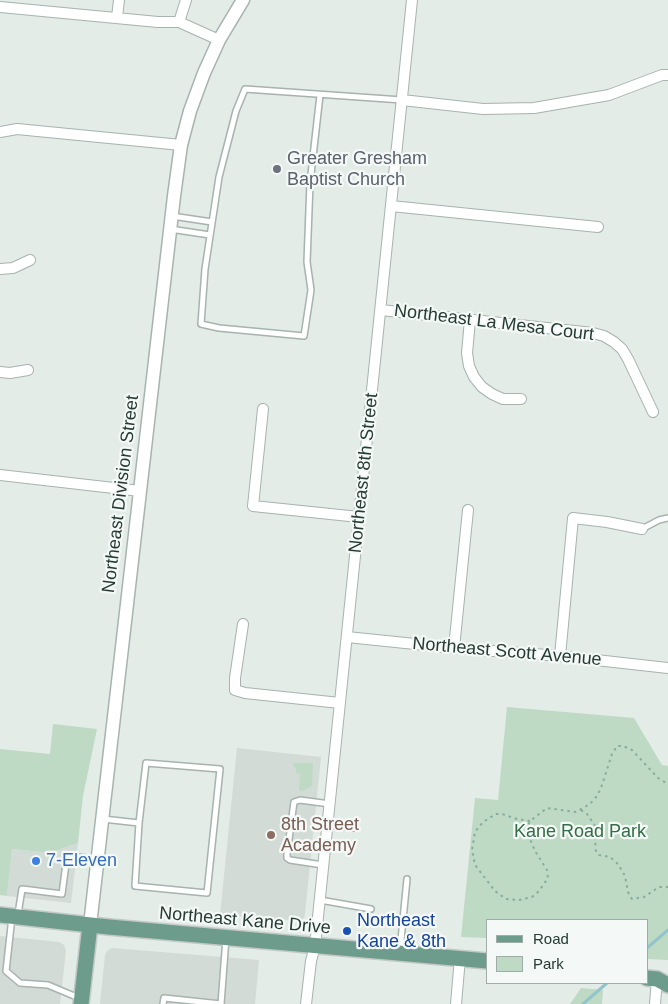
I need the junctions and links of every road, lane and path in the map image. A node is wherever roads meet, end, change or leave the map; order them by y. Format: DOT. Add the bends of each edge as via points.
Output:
graph roads {
  1 [pos="119,0"];
  2 [pos="186,0"];
  3 [pos="242,0"];
  4 [pos="412,0"];
  5 [pos="0,7"];
  6 [pos="117,17"];
  7 [pos="179,22"];
  8 [pos="219,40"];
  9 [pos="668,75"];
  10 [pos="320,95"];
  11 [pos="402,100"];
  12 [pos="0,132"];
  13 [pos="181,145"];
  14 [pos="391,206"];
  15 [pos="171,216"];
  16 [pos="212,222"];
  17 [pos="598,227"];
  18 [pos="170,229"];
  19 [pos="210,235"];
  20 [pos="30,260"];
  21 [pos="0,269"];
  22 [pos="381,310"];
  23 [pos="470,320"];
  24 [pos="28,370"];
  25 [pos="0,372"];
  26 [pos="520,399"];
  27 [pos="263,409"];
  28 [pos="653,412"];
  29 [pos="0,475"];
  30 [pos="140,491"];
  31 [pos="468,510"];
  32 [pos="359,518"];
  33 [pos="668,518"];
  34 [pos="642,530"];
  35 [pos="242,624"];
  36 [pos="347,637"];
  37 [pos="454,648"];
  38 [pos="560,656"];
  39 [pos="668,668"];
  40 [pos="340,702"];
  41 [pos="668,784"];
  42 [pos="330,804"];
  43 [pos="581,810"];
  44 [pos="102,819"];
  45 [pos="530,821"];
  46 [pos="139,823"];
  47 [pos="328,825"];
  48 [pos="355,828"];
  49 [pos="97,859"];
  50 [pos="323,865"];
  51 [pos="407,879"];
  52 [pos="668,888"];
  53 [pos="320,900"];
  54 [pos="372,909"];
  55 [pos="10,916"];
  56 [pos="90,925"];
  57 [pos="226,938"];
  58 [pos="315,946"];
  59 [pos="399,953"];
  60 [pos="460,958"];
  61 [pos="486,961"];
  62 [pos="660,979"];
  63 [pos="81,1001"];
  64 [pos="163,1004"];
  65 [pos="306,1004"];
  66 [pos="456,1004"];
  67 [pos="655,1004"];
  1 -- 6 [label="street"];
  2 -- 7 [label="street"];
  3 -- 8 [label="street, Northeast Division Street"];
  4 -- 11 [label="street, Northeast 8th Street"];
  5 -- 6 [label="street"];
  6 -- 7 [label="street"];
  7 -- 8 [label="street"];
  8 -- 13 [label="street, Northeast Division Street" via="195,95"];
  9 -- 11 [label="street" via="609,95 534,108 483,108"];
  10 -- 11 [label="lane"];
  10 -- 16 [label="lane" via="245,89 224,158"];
  10 -- 19 [label="lane" via="310,183 307,262 311,290 304,336 201,324 204,269"];
  11 -- 14 [label="street, Northeast 8th Street"];
  12 -- 13 [label="street" via="17,129"];
  13 -- 15 [label="street, Northeast Division Street"];
  14 -- 17 [label="street"];
  14 -- 22 [label="street, Northeast 8th Street"];
  15 -- 16 [label="lane"];
  15 -- 18 [label="street, Northeast Division Street"];
  16 -- 19 [label="lane"];
  18 -- 19 [label="lane"];
  18 -- 30 [label="street, Northeast Division Street"];
  20 -- 21 [label="street" via="13,268"];
  22 -- 23 [label="street, Northeast La Mesa Court"];
  22 -- 32 [label="street, Northeast 8th Street"];
  23 -- 26 [label="street" via="467,353 474,377 492,394 503,399"];
  23 -- 28 [label="street, Northeast La Mesa Court" via="604,336 625,354"];
  24 -- 25 [label="street"];
  27 -- 32 [label="street" via="253,506"];
  29 -- 30 [label="street"];
  30 -- 44 [label="street, Northeast Division Street"];
  31 -- 37 [label="street"];
  32 -- 36 [label="street, Northeast 8th Street"];
  33 -- 34 [label="lane"];
  34 -- 38 [label="street" via="573,518"];
  35 -- 40 [label="street" via="236,690"];
  36 -- 37 [label="street, Northeast Scott Avenue"];
  36 -- 40 [label="street, Northeast 8th Street"];
  37 -- 38 [label="street, Northeast Scott Avenue"];
  38 -- 39 [label="street, Northeast Scott Avenue"];
  40 -- 42 [label="street, Northeast 8th Street"];
  41 -- 43 [label="path" via="658,778 632,750 619,745 612,754 597,796"];
  42 -- 47 [label="street, Northeast 8th Street"];
  42 -- 50 [label="lane" via="294,802 287,854 290,860"];
  43 -- 45 [label="path" via="570,812 549,807"];
  43 -- 52 [label="path" via="596,827 596,852 618,864 632,899 644,897 659,887"];
  44 -- 46 [label="lane"];
  44 -- 49 [label="street, Northeast Division Street"];
  45 -- 45 [label="path" via="496,814 475,832 472,850 475,866 495,891 506,899 532,897 548,878 527,831"];
  46 -- 46 [label="lane" via="146,763 220,768 206,893 135,886"];
  47 -- 48 [label="lane"];
  47 -- 50 [label="street, Northeast 8th Street"];
  49 -- 55 [label="lane" via="68,856 62,894 22,889"];
  49 -- 56 [label="street, Northeast Division Street"];
  50 -- 53 [label="street, Northeast 8th Street"];
  51 -- 59 [label="lane"];
  53 -- 54 [label="lane"];
  53 -- 58 [label="street, Northeast 8th Street"];
  55 -- 56 [label="main road, Northeast Kane Drive"];
  55 -- 63 [label="lane" via="6,970 20,983 48,985"];
  56 -- 57 [label="main road, Northeast Kane Drive"];
  56 -- 63 [label="main road, Northeast Division Street"];
  57 -- 58 [label="main road, Northeast Kane Drive"];
  57 -- 64 [label="lane" via="221,1004 164,998"];
  58 -- 59 [label="main road, Northeast Kane Drive"];
  58 -- 65 [label="street, Northeast 8th Street"];
  59 -- 60 [label="main road, Northeast Kane Drive"];
  60 -- 61 [label="main road, Northeast Kane Drive"];
  60 -- 66 [label="street"];
  62 -- 67 [label="street"];
}
